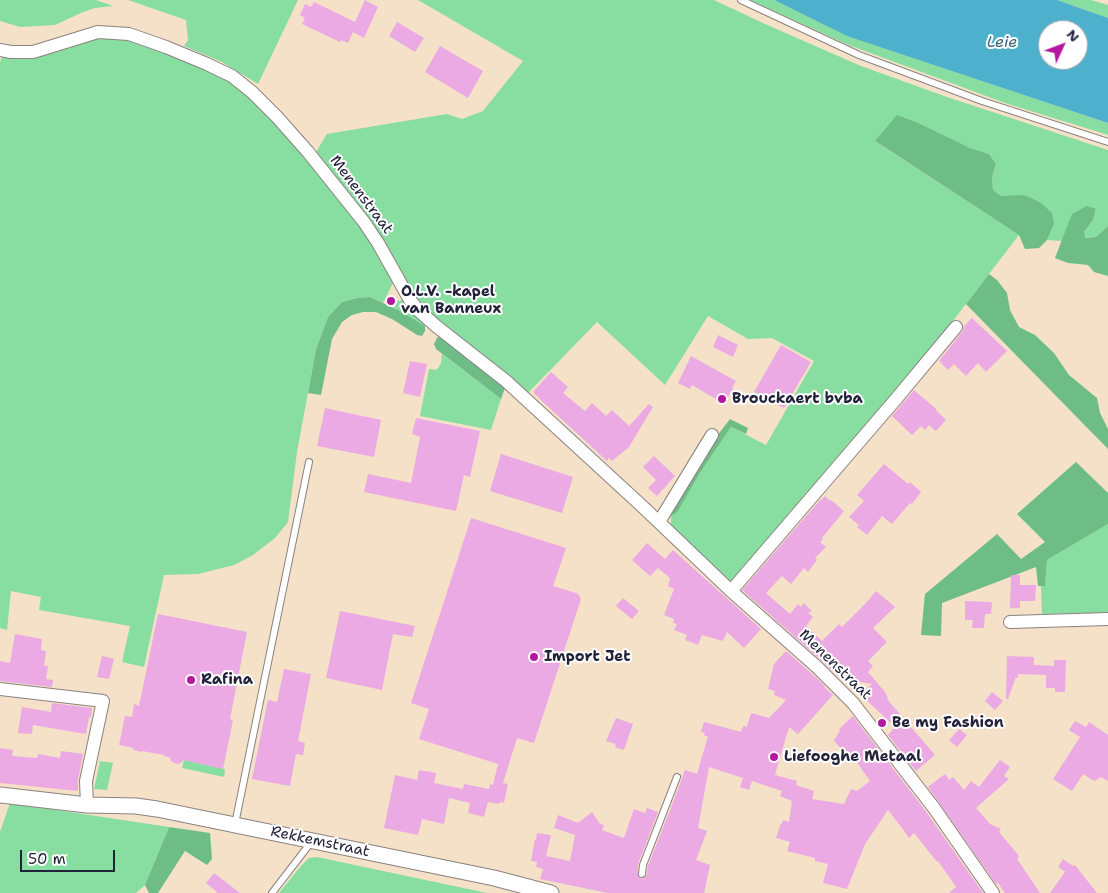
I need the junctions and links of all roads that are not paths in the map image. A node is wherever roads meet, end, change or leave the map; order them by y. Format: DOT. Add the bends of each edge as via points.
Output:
graph roads {
  1 [pos="741,0"];
  2 [pos="0,50"];
  3 [pos="1108,142"];
  4 [pos="956,327"];
  5 [pos="712,435"];
  6 [pos="309,462"];
  7 [pos="659,522"];
  8 [pos="731,591"];
  9 [pos="1108,619"];
  10 [pos="1010,622"];
  11 [pos="0,689"];
  12 [pos="677,777"];
  13 [pos="0,795"];
  14 [pos="87,805"];
  15 [pos="235,824"];
  16 [pos="313,840"];
  17 [pos="642,874"];
  18 [pos="272,893"];
  19 [pos="551,893"];
  20 [pos="993,893"];
  1 -- 3 [label="lane" via="859,55 982,101"];
  2 -- 7 [label="street, Menenstraat" via="33,52 98,32 129,34 232,76 277,117 343,195 378,243 418,310 506,380"];
  4 -- 8 [label="street"];
  5 -- 7 [label="street"];
  6 -- 15 [label="lane"];
  7 -- 8 [label="street, Menenstraat"];
  8 -- 20 [label="street, Menenstraat" via="853,703 934,808"];
  9 -- 10 [label="street"];
  11 -- 14 [label="street" via="103,701 86,781"];
  12 -- 17 [label="lane"];
  13 -- 14 [label="street, Rekkemstraat"];
  14 -- 15 [label="street, Rekkemstraat" via="143,807"];
  15 -- 16 [label="street, Rekkemstraat"];
  16 -- 18 [label="lane"];
  16 -- 19 [label="street, Rekkemstraat"];
}
